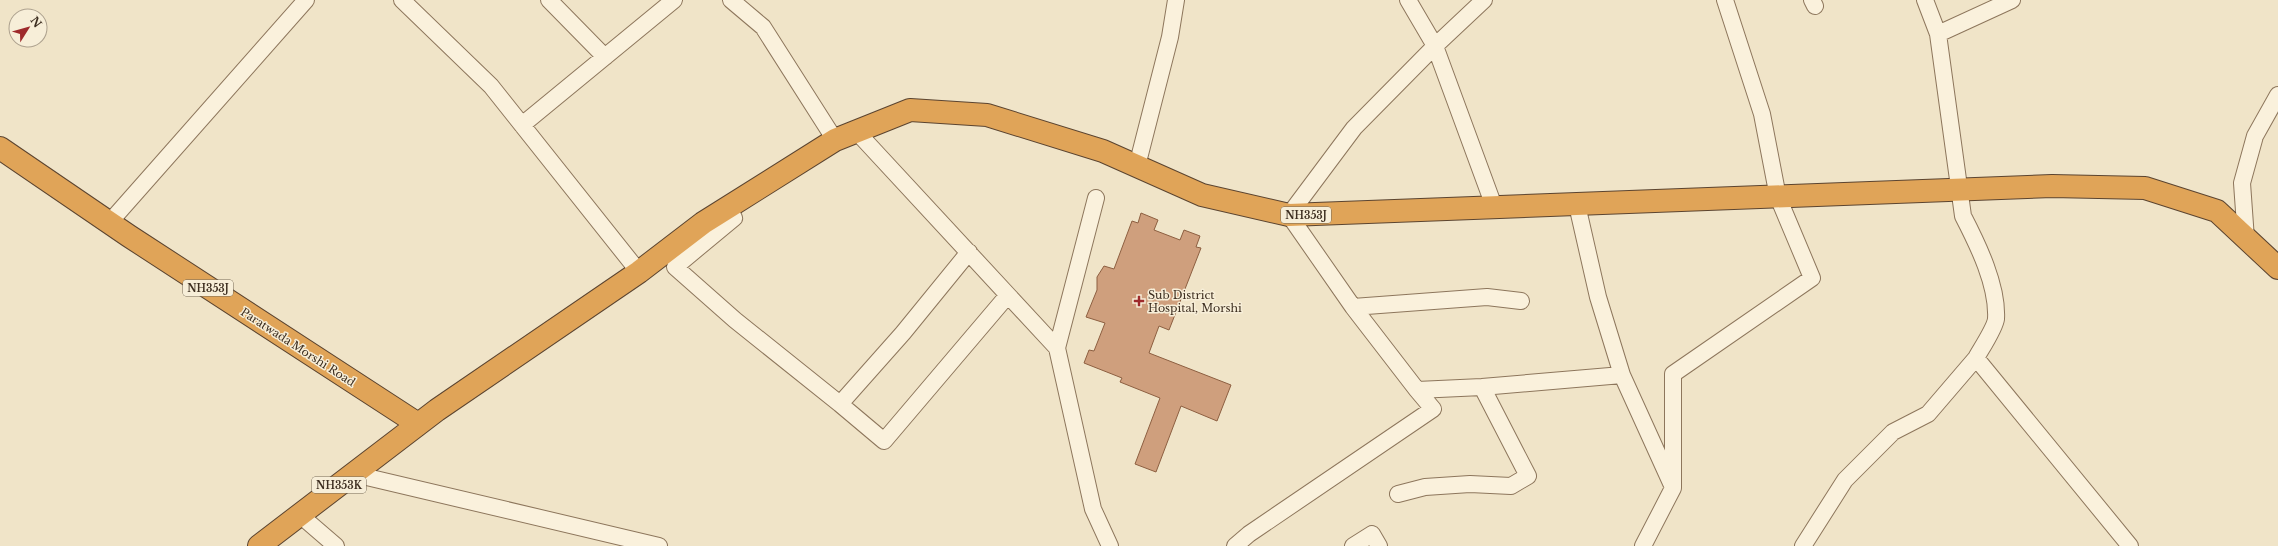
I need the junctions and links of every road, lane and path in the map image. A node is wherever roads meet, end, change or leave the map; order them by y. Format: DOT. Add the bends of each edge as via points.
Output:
graph roads {
  1 [pos="306,0"];
  2 [pos="402,0"];
  3 [pos="549,0"];
  4 [pos="674,0"];
  5 [pos="732,0"];
  6 [pos="1176,0"];
  7 [pos="1408,0"];
  8 [pos="1484,0"];
  9 [pos="1726,0"];
  10 [pos="1925,0"];
  11 [pos="2012,0"];
  12 [pos="1938,34"];
  13 [pos="1435,46"];
  14 [pos="605,57"];
  15 [pos="2278,95"];
  16 [pos="522,125"];
  17 [pos="857,132"];
  18 [pos="835,140"];
  19 [pos="0,148"];
  20 [pos="1137,166"];
  21 [pos="1960,190"];
  22 [pos="1778,197"];
  23 [pos="1096,198"];
  24 [pos="1577,205"];
  25 [pos="729,207"];
  26 [pos="1495,208"];
  27 [pos="1289,215"];
  28 [pos="109,222"];
  29 [pos="2246,238"];
  30 [pos="969,252"];
  31 [pos="2278,268"];
  32 [pos="639,272"];
  33 [pos="1008,294"];
  34 [pos="1521,301"];
  35 [pos="1353,307"];
  36 [pos="1057,348"];
  37 [pos="1976,358"];
  38 [pos="1622,374"];
  39 [pos="1482,387"];
  40 [pos="1417,390"];
  41 [pos="840,404"];
  42 [pos="418,424"];
  43 [pos="354,474"];
  44 [pos="1673,488"];
  45 [pos="1398,494"];
  46 [pos="300,515"];
  47 [pos="260,546"];
  48 [pos="336,546"];
  49 [pos="659,546"];
  50 [pos="1110,546"];
  51 [pos="1235,546"];
  52 [pos="1353,546"];
  53 [pos="1379,546"];
  54 [pos="1643,546"];
  55 [pos="1803,546"];
  56 [pos="2130,546"];
  1 -- 28 [label="street"];
  2 -- 16 [label="street" via="491,86"];
  3 -- 14 [label="street"];
  4 -- 14 [label="street"];
  5 -- 18 [label="street" via="763,27"];
  6 -- 20 [label="street" via="1170,37"];
  7 -- 13 [label="street"];
  8 -- 13 [label="street"];
  9 -- 22 [label="street" via="1762,114"];
  10 -- 12 [label="street"];
  11 -- 12 [label="street"];
  12 -- 21 [label="street"];
  13 -- 26 [label="street"];
  13 -- 27 [label="street" via="1354,128"];
  14 -- 16 [label="street"];
  15 -- 29 [label="street" via="2255,136 2242,183"];
  16 -- 32 [label="street"];
  17 -- 18 [label="highway, NH353J"];
  17 -- 20 [label="highway, NH353J" via="910,110 987,115 1103,151"];
  17 -- 30 [label="street"];
  18 -- 25 [label="highway, NH353J"];
  19 -- 28 [label="highway, Paratwada Morshi Road / NH353J"];
  20 -- 27 [label="highway, NH353J" via="1202,194"];
  21 -- 22 [label="highway, NH353J"];
  21 -- 29 [label="highway, NH353J" via="2052,186 2145,188 2217,211"];
  21 -- 37 [label="street" via="1963,216 1992,286 1996,320"];
  22 -- 24 [label="highway, NH353J"];
  22 -- 44 [label="street" via="1812,278 1673,374"];
  23 -- 36 [label="street"];
  24 -- 26 [label="highway, NH353J"];
  24 -- 38 [label="street" via="1598,297"];
  25 -- 32 [label="highway, NH353J" via="703,223"];
  25 -- 41 [label="street" via="734,218 675,268"];
  26 -- 27 [label="highway, NH353J"];
  27 -- 35 [label="street"];
  28 -- 42 [label="highway, Paratwada Morshi Road / NH353J"];
  29 -- 31 [label="highway, NH353J"];
  30 -- 33 [label="street"];
  30 -- 41 [label="street" via="903,333"];
  32 -- 42 [label="highway, NH353J"];
  33 -- 36 [label="street"];
  33 -- 41 [label="street" via="884,441"];
  34 -- 35 [label="street" via="1487,297"];
  35 -- 40 [label="street"];
  36 -- 50 [label="street" via="1093,509"];
  37 -- 55 [label="street" via="1928,414 1893,432 1846,480"];
  37 -- 56 [label="street"];
  38 -- 39 [label="street"];
  38 -- 44 [label="street"];
  39 -- 40 [label="street"];
  39 -- 45 [label="street" via="1528,476 1511,486 1470,484 1425,487"];
  40 -- 51 [label="street" via="1433,409"];
  42 -- 43 [label="highway, NH353K"];
  43 -- 46 [label="highway, NH353K"];
  43 -- 49 [label="street"];
  44 -- 54 [label="street"];
  46 -- 47 [label="highway, NH353K"];
  46 -- 48 [label="street"];
  52 -- 53 [label="street" via="1372,534"];
}
